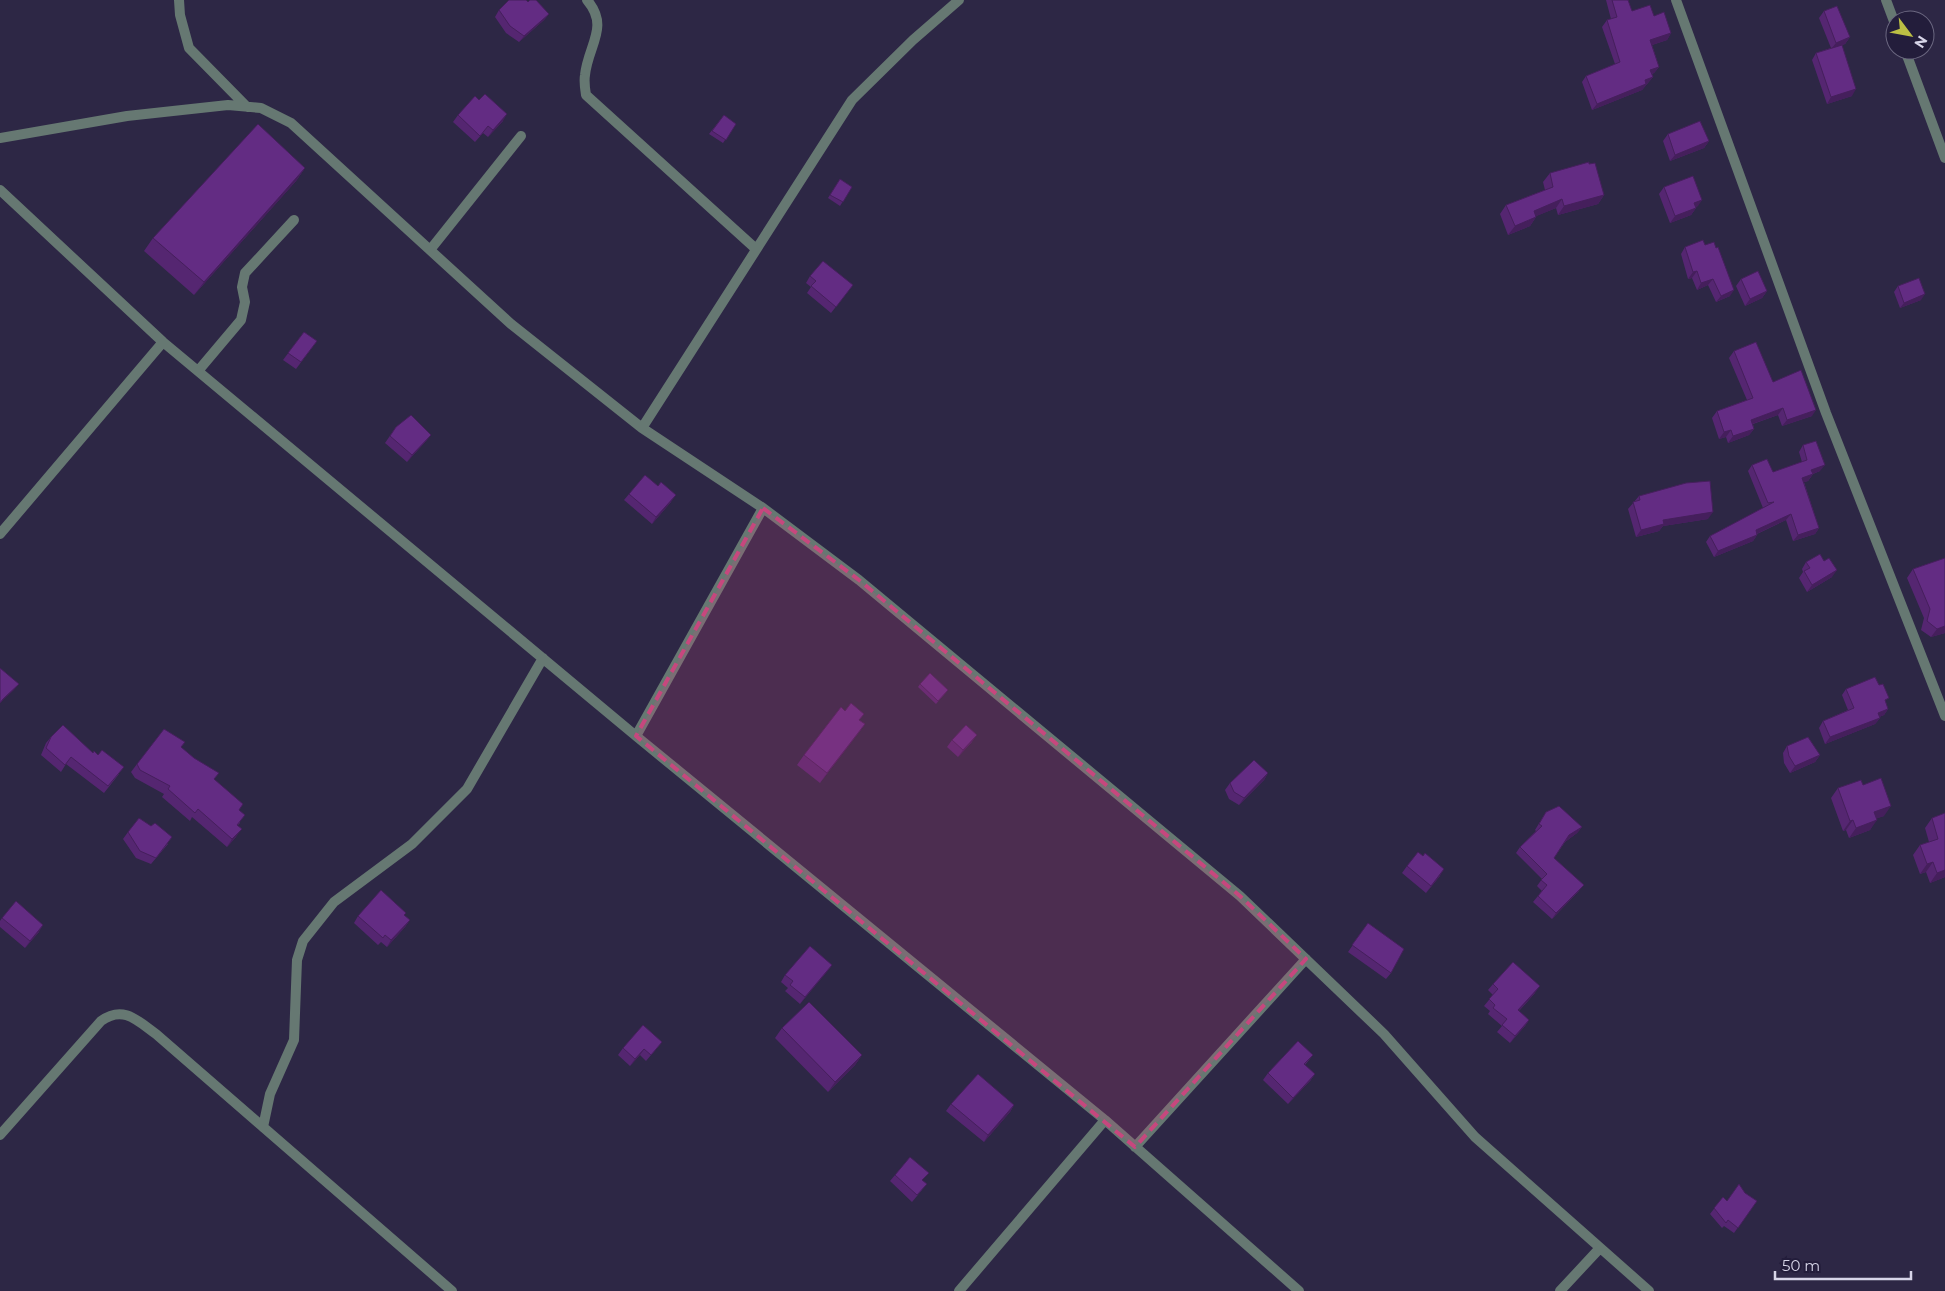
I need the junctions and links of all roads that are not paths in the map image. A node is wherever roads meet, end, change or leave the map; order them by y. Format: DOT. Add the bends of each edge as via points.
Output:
graph roads {
  1 [pos="179,0"];
  2 [pos="587,0"];
  3 [pos="959,0"];
  4 [pos="1676,0"];
  5 [pos="1909,60"];
  6 [pos="247,107"];
  7 [pos="520,136"];
  8 [pos="0,138"];
  9 [pos="1945,158"];
  10 [pos="0,190"];
  11 [pos="294,220"];
  12 [pos="756,249"];
  13 [pos="430,250"];
  14 [pos="163,342"];
  15 [pos="198,371"];
  16 [pos="642,428"];
  17 [pos="763,508"];
  18 [pos="0,534"];
  19 [pos="543,658"];
  20 [pos="1945,716"];
  21 [pos="636,736"];
  22 [pos="1306,959"];
  23 [pos="1105,1120"];
  24 [pos="264,1126"];
  25 [pos="0,1135"];
  26 [pos="1135,1147"];
  27 [pos="1600,1248"];
  28 [pos="452,1291"];
  29 [pos="959,1291"];
  30 [pos="1300,1291"];
  31 [pos="1560,1291"];
  32 [pos="1649,1291"];
  1 -- 6 [label="street" via="189,48"];
  2 -- 12 [label="street" via="596,10 599,24 585,75 586,95"];
  3 -- 12 [label="street" via="852,100"];
  4 -- 20 [label="street" via="1826,413"];
  5 -- 9 [label="street"];
  6 -- 8 [label="street" via="228,105 127,116"];
  6 -- 13 [label="street" via="261,108 291,123"];
  7 -- 13 [label="street"];
  10 -- 14 [label="street"];
  11 -- 15 [label="street" via="245,273 242,320"];
  12 -- 16 [label="street"];
  13 -- 16 [label="street" via="511,324"];
  14 -- 15 [label="street"];
  14 -- 18 [label="street"];
  15 -- 19 [label="street"];
  16 -- 17 [label="street"];
  17 -- 21 [label="street"];
  17 -- 22 [label="street" via="859,580 1232,890"];
  19 -- 21 [label="street"];
  19 -- 24 [label="street" via="467,789 412,844 334,902 303,941 297,960 297,1026 270,1094"];
  21 -- 23 [label="street"];
  22 -- 26 [label="street"];
  22 -- 27 [label="street" via="1384,1034 1475,1137"];
  23 -- 26 [label="street"];
  23 -- 29 [label="street"];
  24 -- 25 [label="street" via="156,1034 123,1013 110,1014 101,1021"];
  24 -- 28 [label="street"];
  26 -- 30 [label="street"];
  27 -- 31 [label="street"];
  27 -- 32 [label="street"];
}
